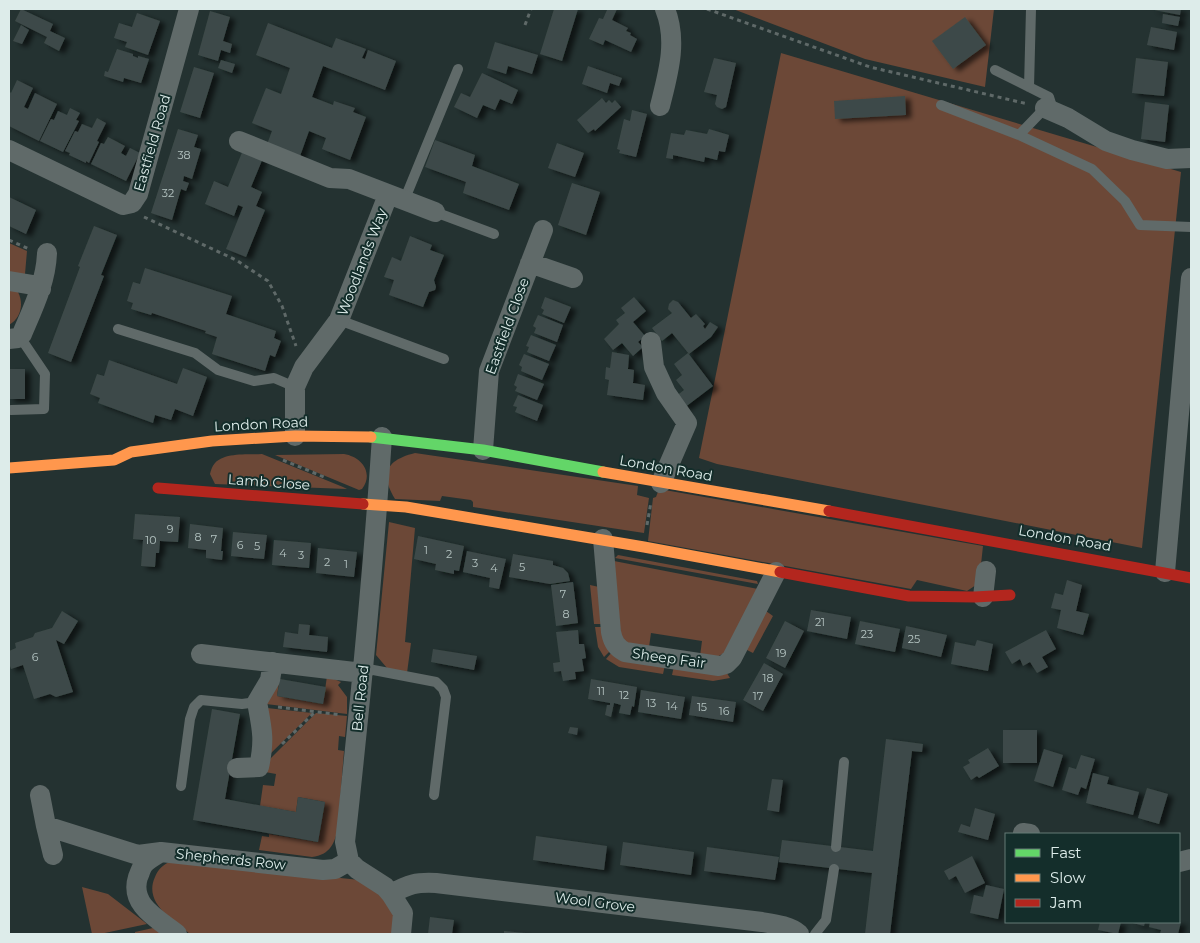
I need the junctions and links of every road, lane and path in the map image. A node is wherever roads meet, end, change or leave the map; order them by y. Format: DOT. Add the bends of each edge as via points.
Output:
graph roads {
  1 [pos="189,9"];
  2 [pos="531,9"];
  3 [pos="665,9"];
  4 [pos="707,9"];
  5 [pos="1031,9"];
  6 [pos="525,25"];
  7 [pos="458,69"];
  8 [pos="995,70"];
  9 [pos="1029,87"];
  10 [pos="941,105"];
  11 [pos="660,106"];
  12 [pos="1049,109"];
  13 [pos="1020,135"];
  14 [pos="239,141"];
  15 [pos="9,150"];
  16 [pos="1191,158"];
  17 [pos="396,198"];
  18 [pos="127,205"];
  19 [pos="435,212"];
  20 [pos="1191,227"];
  21 [pos="543,230"];
  22 [pos="494,234"];
  23 [pos="47,253"];
  24 [pos="530,263"];
  25 [pos="573,278"];
  26 [pos="9,281"];
  27 [pos="41,289"];
  28 [pos="1191,291"];
  29 [pos="339,320"];
  30 [pos="118,329"];
  31 [pos="14,338"];
  32 [pos="651,342"];
  33 [pos="444,359"];
  34 [pos="304,367"];
  35 [pos="295,387"];
  36 [pos="11,410"];
  37 [pos="294,436"];
  38 [pos="382,437"];
  39 [pos="114,448"];
  40 [pos="483,450"];
  41 [pos="131,452"];
  42 [pos="279,458"];
  43 [pos="9,468"];
  44 [pos="333,480"];
  45 [pos="658,482"];
  46 [pos="158,488"];
  47 [pos="378,506"];
  48 [pos="603,540"];
  49 [pos="644,547"];
  50 [pos="986,571"];
  51 [pos="776,572"];
  52 [pos="1165,572"];
  53 [pos="1191,578"];
  54 [pos="1010,595"];
  55 [pos="984,597"];
  56 [pos="201,654"];
  57 [pos="273,662"];
  58 [pos="363,670"];
  59 [pos="257,703"];
  60 [pos="315,711"];
  61 [pos="359,717"];
  62 [pos="280,746"];
  63 [pos="844,762"];
  64 [pos="237,768"];
  65 [pos="181,786"];
  66 [pos="40,795"];
  67 [pos="434,795"];
  68 [pos="46,826"];
  69 [pos="836,847"];
  70 [pos="161,852"];
  71 [pos="53,855"];
  72 [pos="349,861"];
  73 [pos="834,869"];
  74 [pos="392,894"];
  75 [pos="177,934"];
  76 [pos="401,934"];
  77 [pos="799,934"];
  78 [pos="815,934"];
  1 -- 18 [label="street, Eastfield Road" via="138,194"];
  2 -- 6 [label="path"];
  3 -- 11 [label="street" via="672,51"];
  4 -- 12 [label="path" via="870,67"];
  5 -- 9 [label="lane"];
  7 -- 17 [label="lane"];
  8 -- 9 [label="lane"];
  9 -- 12 [label="lane" via="1049,97"];
  10 -- 13 [label="lane"];
  12 -- 13 [label="lane"];
  12 -- 16 [label="street" via="1106,141 1132,150 1167,159"];
  13 -- 20 [label="lane" via="1092,169 1125,200 1140,225"];
  14 -- 17 [label="street" via="330,178 349,179"];
  15 -- 18 [label="street, Eastfield Road"];
  17 -- 19 [label="street"];
  17 -- 29 [label="street, Woodlands Way"];
  18 -- 34 [label="path" via="145,217 236,260 268,281 282,306"];
  19 -- 22 [label="lane"];
  21 -- 24 [label="street, Eastfield Close"];
  23 -- 27 [label="street"];
  24 -- 25 [label="street, Eastfield Close"];
  24 -- 40 [label="street, Eastfield Close" via="489,371"];
  26 -- 27 [label="street"];
  27 -- 31 [label="street" via="22,334"];
  28 -- 52 [label="street"];
  29 -- 33 [label="lane"];
  29 -- 34 [label="street, Woodlands Way"];
  30 -- 35 [label="lane" via="195,353 218,370 254,380 274,378"];
  31 -- 36 [label="lane" via="45,374 44,409"];
  32 -- 45 [label="street" via="654,367 666,393 688,423"];
  34 -- 35 [label="street, Woodlands Way"];
  35 -- 37 [label="street, Woodlands Way"];
  37 -- 38 [label="street, London Road"];
  37 -- 41 [label="street, London Road" via="212,441"];
  38 -- 40 [label="street, London Road"];
  38 -- 47 [label="street, Bell Road"];
  39 -- 41 [label="street, London Road"];
  40 -- 45 [label="street, London Road"];
  41 -- 43 [label="street, London Road" via="114,460"];
  42 -- 44 [label="path"];
  45 -- 49 [label="path"];
  45 -- 52 [label="street, London Road"];
  46 -- 47 [label="street, Lamb Close"];
  47 -- 48 [label="street" via="406,507"];
  47 -- 58 [label="street, Bell Road"];
  48 -- 49 [label="street"];
  48 -- 51 [label="street, Sheep Fair" via="610,632 617,647 625,652 719,666 726,664"];
  49 -- 51 [label="street"];
  50 -- 55 [label="street"];
  51 -- 55 [label="street" via="909,596"];
  52 -- 53 [label="street, London Road"];
  54 -- 55 [label="street"];
  56 -- 57 [label="street"];
  57 -- 58 [label="street"];
  57 -- 59 [label="street" via="270,680"];
  58 -- 61 [label="street, Bell Road"];
  58 -- 67 [label="lane" via="436,682 443,688 446,697"];
  59 -- 60 [label="path"];
  59 -- 64 [label="street" via="263,732 259,767"];
  59 -- 65 [label="lane" via="201,700 194,707"];
  60 -- 61 [label="path"];
  60 -- 62 [label="path"];
  61 -- 72 [label="street, Bell Road" via="345,842"];
  63 -- 69 [label="lane"];
  66 -- 68 [label="street"];
  68 -- 70 [label="street" via="138,855"];
  68 -- 71 [label="street"];
  70 -- 72 [label="street, Shepherds Row" via="323,870 335,869"];
  70 -- 75 [label="street, Shepherds Row" via="145,864 136,892 143,907"];
  72 -- 74 [label="street"];
  73 -- 78 [label="lane" via="826,920"];
  74 -- 76 [label="street" via="403,914"];
  74 -- 77 [label="street, Wool Grove" via="415,882 436,883 762,922"];
}
